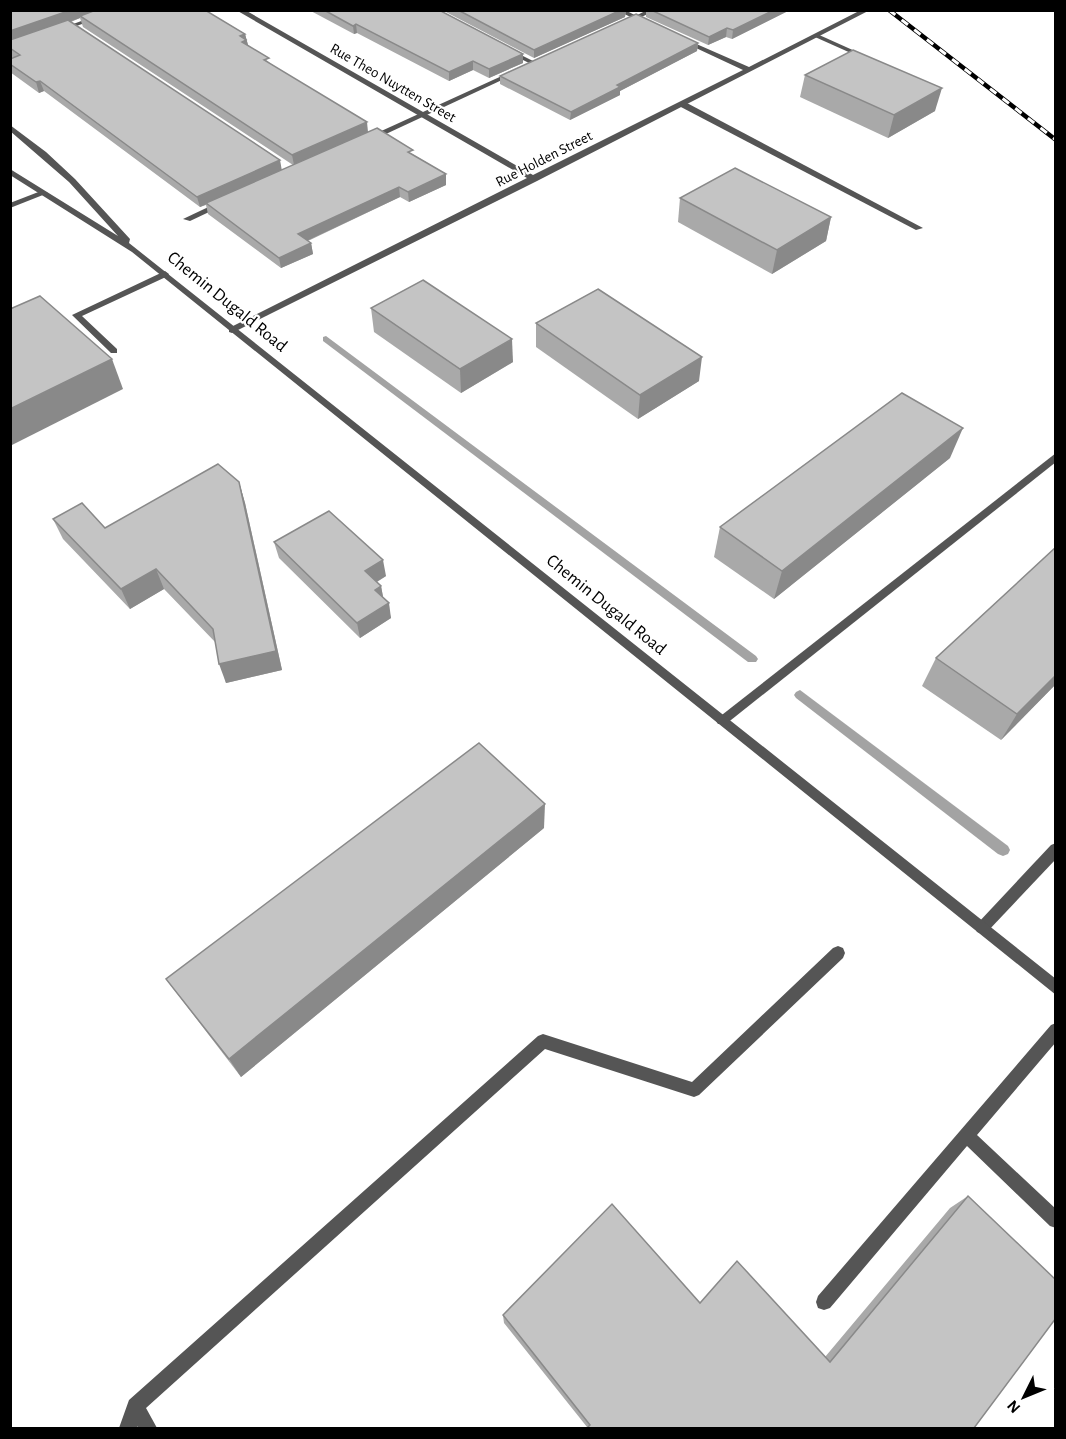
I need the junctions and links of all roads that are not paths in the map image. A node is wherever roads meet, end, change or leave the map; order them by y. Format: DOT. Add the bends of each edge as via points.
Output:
graph roads {
  1 [pos="119,10"];
  2 [pos="239,10"];
  3 [pos="619,10"];
  4 [pos="653,10"];
  5 [pos="867,10"];
  6 [pos="636,18"];
  7 [pos="73,26"];
  8 [pos="616,27"];
  9 [pos="657,28"];
  10 [pos="82,32"];
  11 [pos="52,33"];
  12 [pos="817,36"];
  13 [pos="678,37"];
  14 [pos="503,48"];
  15 [pos="864,57"];
  16 [pos="545,59"];
  17 [pos="535,64"];
  18 [pos="750,70"];
  19 [pos="682,104"];
  20 [pos="422,114"];
  21 [pos="10,127"];
  22 [pos="358,143"];
  23 [pos="10,171"];
  24 [pos="534,179"];
  25 [pos="44,193"];
  26 [pos="230,201"];
  27 [pos="10,206"];
  28 [pos="187,219"];
  29 [pos="919,228"];
  30 [pos="135,250"];
  31 [pos="165,274"];
  32 [pos="76,315"];
  33 [pos="66,316"];
  34 [pos="232,330"];
  35 [pos="114,351"];
  36 [pos="1056,456"];
  37 [pos="722,721"];
  38 [pos="1056,849"];
  39 [pos="982,928"];
  40 [pos="837,953"];
  41 [pos="1056,988"];
  42 [pos="1056,1030"];
  43 [pos="966,1135"];
  44 [pos="1056,1220"];
  45 [pos="824,1302"];
  46 [pos="135,1406"];
  47 [pos="128,1428"];
  48 [pos="148,1428"];
  1 -- 7 [label="street"];
  2 -- 20 [label="street, Rue Theo Nuytten Street"];
  3 -- 6 [label="street"];
  4 -- 6 [label="street"];
  5 -- 12 [label="street, Rue Holden Street"];
  6 -- 8 [label="street"];
  6 -- 9 [label="street"];
  7 -- 10 [label="street"];
  7 -- 11 [label="street"];
  12 -- 15 [label="street"];
  12 -- 18 [label="street, Rue Holden Street"];
  13 -- 18 [label="street"];
  14 -- 17 [label="street"];
  16 -- 17 [label="street"];
  17 -- 20 [label="street"];
  18 -- 19 [label="street, Rue Holden Street"];
  19 -- 24 [label="street, Rue Holden Street"];
  19 -- 29 [label="street"];
  20 -- 22 [label="street"];
  20 -- 24 [label="street, Rue Theo Nuytten Street"];
  21 -- 30 [label="street, Chemin Dugald Road" via="49,156"];
  23 -- 25 [label="street, Chemin Dugald Road"];
  24 -- 34 [label="street, Rue Holden Street"];
  25 -- 27 [label="street"];
  25 -- 30 [label="street, Chemin Dugald Road"];
  26 -- 28 [label="street"];
  30 -- 31 [label="street, Chemin Dugald Road"];
  31 -- 32 [label="street"];
  31 -- 34 [label="street, Chemin Dugald Road"];
  32 -- 33 [label="street"];
  32 -- 35 [label="street"];
  34 -- 37 [label="street, Chemin Dugald Road"];
  36 -- 37 [label="street"];
  37 -- 39 [label="street, Chemin Dugald Road"];
  38 -- 39 [label="street"];
  39 -- 41 [label="street, Chemin Dugald Road"];
  40 -- 46 [label="street" via="694,1090 543,1041"];
  42 -- 43 [label="street"];
  43 -- 44 [label="street"];
  43 -- 45 [label="street"];
  46 -- 47 [label="street"];
  46 -- 48 [label="street"];
}
